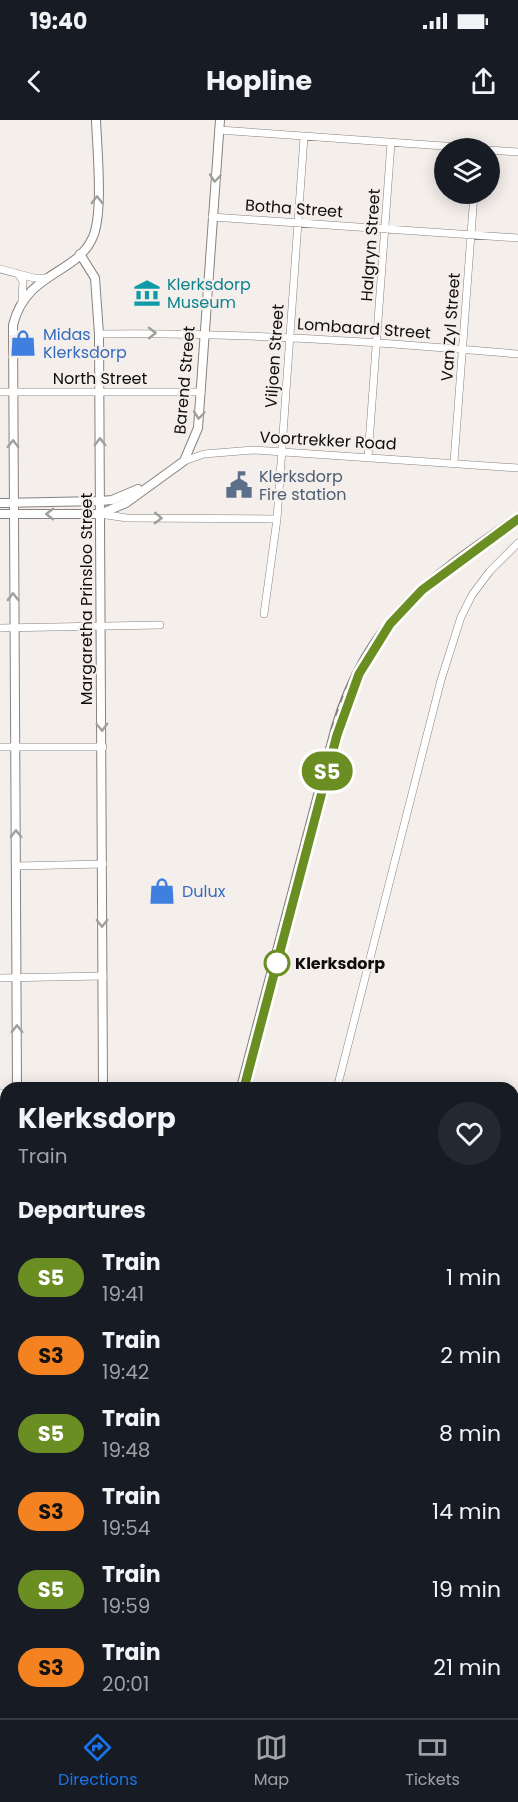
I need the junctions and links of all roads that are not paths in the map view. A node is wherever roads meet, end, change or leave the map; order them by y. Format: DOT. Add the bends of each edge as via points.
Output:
graph roads {
  1 [pos="96,120"];
  2 [pos="220,120"];
  3 [pos="219,130"];
  4 [pos="304,136"];
  5 [pos="391,143"];
  6 [pos="434,146"];
  7 [pos="500,151"];
  8 [pos="518,152"];
  9 [pos="473,204"];
  10 [pos="212,217"];
  11 [pos="298,221"];
  12 [pos="385,229"];
  13 [pos="471,234"];
  14 [pos="518,238"];
  15 [pos="80,254"];
  16 [pos="0,269"];
  17 [pos="18,274"];
  18 [pos="46,278"];
  19 [pos="22,301"];
  20 [pos="204,332"];
  21 [pos="99,334"];
  22 [pos="290,336"];
  23 [pos="376,342"];
  24 [pos="462,349"];
  25 [pos="518,354"];
  26 [pos="0,392"];
  27 [pos="12,392"];
  28 [pos="100,392"];
  29 [pos="201,392"];
  30 [pos="281,452"];
  31 [pos="368,457"];
  32 [pos="184,461"];
  33 [pos="454,462"];
  34 [pos="518,468"];
  35 [pos="144,487"];
  36 [pos="100,501"];
  37 [pos="13,502"];
  38 [pos="0,503"];
  39 [pos="0,514"];
  40 [pos="13,514"];
  41 [pos="100,514"];
  42 [pos="277,519"];
  43 [pos="518,543"];
  44 [pos="264,614"];
  45 [pos="160,625"];
  46 [pos="100,626"];
  47 [pos="0,628"];
  48 [pos="13,628"];
  49 [pos="0,747"];
  50 [pos="15,747"];
  51 [pos="103,747"];
  52 [pos="103,864"];
  53 [pos="16,866"];
  54 [pos="103,976"];
  55 [pos="0,978"];
  56 [pos="17,978"];
  57 [pos="17,1082"];
  58 [pos="103,1082"];
  59 [pos="339,1082"];
  15 -- 1 [label="street, one-way" via="92,240 98,220"];
  2 -- 3 [label="street, Barend Street"];
  3 -- 4 [label="street"];
  3 -- 10 [label="street, Barend Street, one-way"];
  4 -- 5 [label="street"];
  4 -- 11 [label="street, Viljoen Street"];
  5 -- 6 [label="street"];
  5 -- 12 [label="street, Halgryn Street"];
  7 -- 8 [label="street"];
  9 -- 13 [label="street, Van Zyl Street"];
  10 -- 11 [label="street, Botha Street"];
  10 -- 20 [label="street, Barend Street"];
  11 -- 12 [label="street, Botha Street"];
  11 -- 22 [label="street, Viljoen Street"];
  12 -- 13 [label="street, Botha Street"];
  12 -- 23 [label="street, Halgryn Street"];
  13 -- 14 [label="street, Botha Street"];
  13 -- 24 [label="street, Van Zyl Street"];
  15 -- 18 [label="street"];
  15 -- 21 [label="street, Margaretha Prinsloo Street" via="95,278"];
  16 -- 17 [label="street"];
  17 -- 18 [label="street"];
  17 -- 19 [label="street" via="23,280"];
  18 -- 19 [label="street"];
  19 -- 27 [label="street" via="13,325"];
  21 -- 20 [label="street, Lombaard Street, one-way"];
  20 -- 22 [label="street, Lombaard Street"];
  20 -- 29 [label="street, Barend Street"];
  21 -- 28 [label="street, Margaretha Prinsloo Street"];
  22 -- 23 [label="street, Lombaard Street"];
  22 -- 30 [label="street, Viljoen Street"];
  23 -- 24 [label="street, Lombaard Street"];
  23 -- 31 [label="street, Halgryn Street"];
  24 -- 25 [label="street, Lombaard Street"];
  24 -- 33 [label="street, Van Zyl Street"];
  26 -- 27 [label="street, North Street"];
  27 -- 28 [label="street, North Street"];
  37 -- 27 [label="street, one-way"];
  28 -- 29 [label="street, North Street"];
  36 -- 28 [label="street, Margaretha Prinsloo Street, one-way"];
  29 -- 32 [label="street, Barend Street, one-way" via="198,428"];
  30 -- 31 [label="street, Voortrekker Road"];
  30 -- 32 [label="street, Voortrekker Road" via="228,450"];
  30 -- 42 [label="street, Viljoen Street"];
  31 -- 33 [label="street, Voortrekker Road"];
  32 -- 35 [label="street, Voortrekker Road"];
  33 -- 34 [label="street, Voortrekker Road"];
  35 -- 36 [label="street, Voortrekker Road"];
  35 -- 41 [label="street, Voortrekker Road" via="126,503"];
  36 -- 37 [label="street, Voortrekker Road"];
  36 -- 41 [label="street, Margaretha Prinsloo Street"];
  37 -- 38 [label="street, Voortrekker Road"];
  37 -- 40 [label="street"];
  39 -- 40 [label="street"];
  41 -- 40 [label="street, one-way"];
  48 -- 40 [label="street, one-way"];
  41 -- 42 [label="street, one-way" via="128,518"];
  41 -- 46 [label="street, Margaretha Prinsloo Street"];
  42 -- 44 [label="street, Viljoen Street"];
  43 -- 59 [label="street" via="481,583 458,627"];
  45 -- 46 [label="street"];
  46 -- 48 [label="street"];
  46 -- 51 [label="street, Margaretha Prinsloo Street, one-way"];
  47 -- 48 [label="street"];
  48 -- 50 [label="street"];
  49 -- 50 [label="street"];
  50 -- 51 [label="street"];
  53 -- 50 [label="street, one-way"];
  51 -- 52 [label="street, Margaretha Prinsloo Street"];
  52 -- 53 [label="street"];
  52 -- 54 [label="street, Margaretha Prinsloo Street, one-way"];
  53 -- 56 [label="street"];
  54 -- 56 [label="street"];
  54 -- 58 [label="street, Margaretha Prinsloo Street"];
  55 -- 56 [label="street"];
  57 -- 56 [label="street, one-way"];
}
